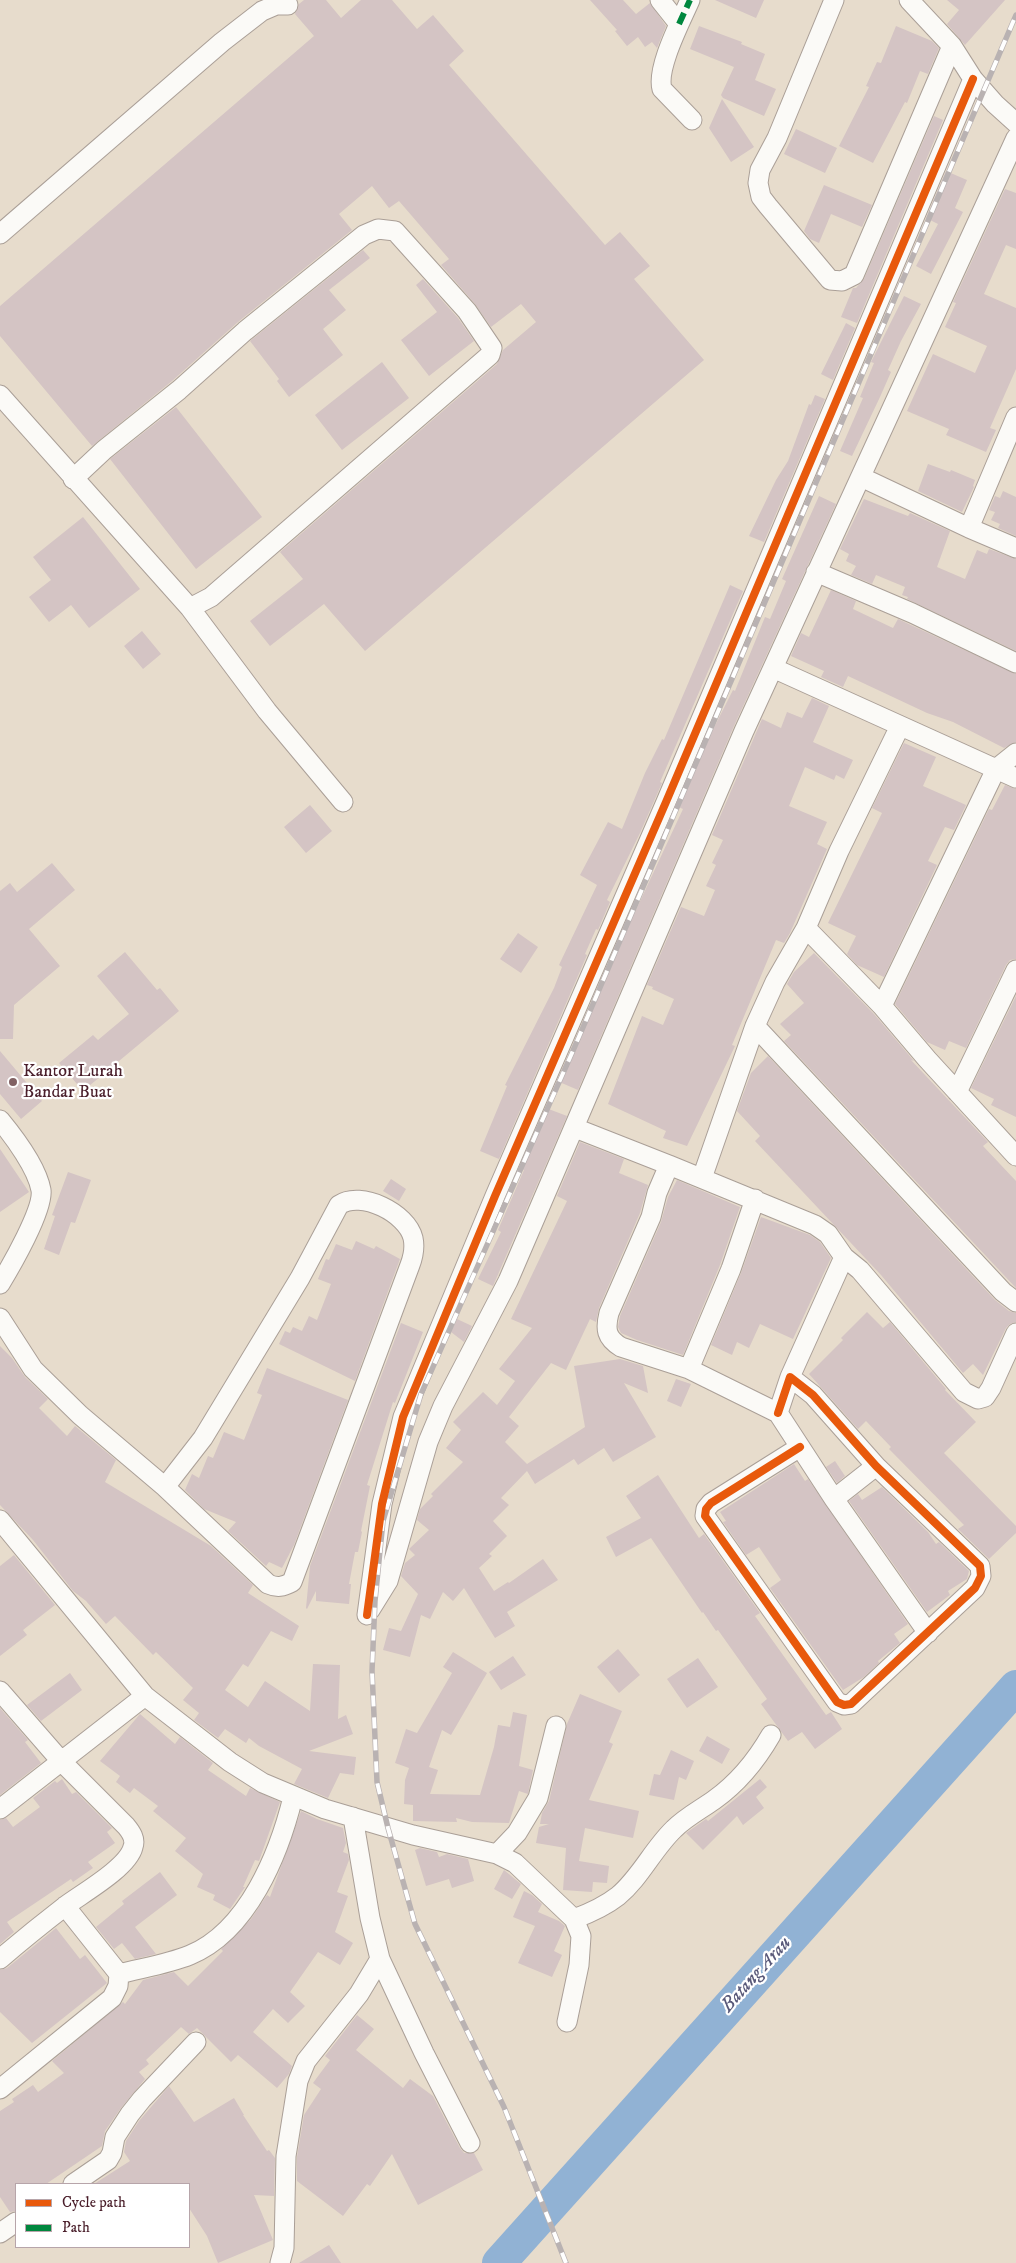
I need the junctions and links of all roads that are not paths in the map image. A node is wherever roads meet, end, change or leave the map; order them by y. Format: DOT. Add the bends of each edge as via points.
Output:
graph roads {
  1 [pos="660,0"];
  2 [pos="690,0"];
  3 [pos="834,0"];
  4 [pos="909,0"];
  5 [pos="288,6"];
  6 [pos="679,24"];
  7 [pos="952,46"];
  8 [pos="973,79"];
  9 [pos="692,120"];
  10 [pos="1016,123"];
  11 [pos="1016,138"];
  12 [pos="0,234"];
  13 [pos="0,396"];
  14 [pos="1016,417"];
  15 [pos="861,477"];
  16 [pos="73,478"];
  17 [pos="969,528"];
  18 [pos="1016,548"];
  19 [pos="816,572"];
  20 [pos="190,608"];
  21 [pos="1016,662"];
  22 [pos="772,668"];
  23 [pos="900,726"];
  24 [pos="1016,753"];
  25 [pos="996,769"];
  26 [pos="1016,778"];
  27 [pos="343,802"];
  28 [pos="806,928"];
  29 [pos="1016,970"];
  30 [pos="882,1006"];
  31 [pos="755,1026"];
  32 [pos="957,1092"];
  33 [pos="0,1120"];
  34 [pos="575,1128"];
  35 [pos="1016,1156"];
  36 [pos="669,1165"];
  37 [pos="702,1178"];
  38 [pos="755,1199"];
  39 [pos="844,1257"];
  40 [pos="0,1284"];
  41 [pos="1016,1302"];
  42 [pos="0,1318"];
  43 [pos="1016,1333"];
  44 [pos="689,1369"];
  45 [pos="790,1377"];
  46 [pos="778,1413"];
  47 [pos="800,1447"];
  48 [pos="876,1466"];
  49 [pos="165,1487"];
  50 [pos="834,1499"];
  51 [pos="0,1520"];
  52 [pos="928,1633"];
  53 [pos="0,1691"];
  54 [pos="145,1696"];
  55 [pos="556,1726"];
  56 [pos="771,1735"];
  57 [pos="60,1761"];
  58 [pos="293,1797"];
  59 [pos="0,1808"];
  60 [pos="353,1817"];
  61 [pos="497,1854"];
  62 [pos="65,1906"];
  63 [pos="574,1919"];
  64 [pos="0,1958"];
  65 [pos="380,1959"];
  66 [pos="119,1974"];
  67 [pos="566,2022"];
  68 [pos="196,2042"];
  69 [pos="0,2089"];
  70 [pos="470,2143"];
  71 [pos="74,2183"];
  72 [pos="15,2223"];
  73 [pos="0,2233"];
  74 [pos="280,2263"];
  1 -- 6 [label="street"];
  2 -- 6 [label="street"];
  3 -- 7 [label="street" via="777,138 760,170 758,183 761,197 830,280 842,281 854,275"];
  4 -- 7 [label="street"];
  5 -- 12 [label="street" via="276,5 262,10"];
  6 -- 9 [label="street" via="660,83"];
  7 -- 8 [label="street"];
  8 -- 10 [label="street"];
  8 -- 34 [label="street" via="403,1417 382,1504 367,1615 388,1580 428,1442 508,1281"];
  11 -- 15 [label="street"];
  13 -- 16 [label="street"];
  14 -- 17 [label="street"];
  15 -- 17 [label="street"];
  15 -- 19 [label="street"];
  16 -- 20 [label="street"];
  16 -- 20 [label="street" via="245,331 364,235 378,229 395,231 428,266 467,311 492,348 490,355 211,597"];
  17 -- 18 [label="street"];
  19 -- 21 [label="street"];
  19 -- 22 [label="street"];
  20 -- 27 [label="street" via="267,711"];
  22 -- 23 [label="street"];
  22 -- 34 [label="street"];
  23 -- 25 [label="street"];
  23 -- 28 [label="street"];
  24 -- 25 [label="street"];
  25 -- 26 [label="street"];
  25 -- 30 [label="street"];
  28 -- 30 [label="street"];
  28 -- 31 [label="street" via="775,982"];
  29 -- 32 [label="street"];
  30 -- 32 [label="street"];
  31 -- 37 [label="street"];
  31 -- 41 [label="street" via="1003,1292"];
  32 -- 35 [label="street"];
  33 -- 40 [label="street" via="36,1176 41,1202"];
  34 -- 36 [label="street"];
  36 -- 37 [label="street"];
  36 -- 44 [label="street" via="606,1325 608,1335 621,1347"];
  37 -- 38 [label="street"];
  38 -- 39 [label="street" via="815,1225 828,1234"];
  38 -- 44 [label="street" via="731,1269"];
  39 -- 43 [label="street" via="866,1277 964,1392 978,1399 985,1397 991,1388"];
  39 -- 45 [label="street"];
  42 -- 49 [label="street" via="33,1369 80,1415"];
  44 -- 46 [label="street"];
  45 -- 46 [label="street"];
  45 -- 48 [label="street" via="812,1395"];
  46 -- 47 [label="street"];
  47 -- 50 [label="street"];
  47 -- 52 [label="street" via="711,1503 706,1509 706,1516 837,1702 851,1704"];
  48 -- 50 [label="street"];
  48 -- 52 [label="street" via="980,1566 981,1576 975,1588"];
  49 -- 49 [label="street" via="268,1584 283,1587 292,1582 410,1265 413,1238 408,1227 389,1211 369,1201 345,1200 339,1205 300,1278 203,1438"];
  50 -- 52 [label="street"];
  51 -- 54 [label="street"];
  53 -- 57 [label="street"];
  54 -- 57 [label="street"];
  54 -- 58 [label="street" via="230,1762"];
  55 -- 61 [label="street" via="538,1798 517,1834"];
  56 -- 63 [label="street" via="739,1779 674,1829 619,1895"];
  57 -- 59 [label="street"];
  57 -- 62 [label="street" via="126,1826 132,1834 134,1846 110,1874"];
  58 -- 60 [label="street"];
  58 -- 66 [label="street" via="275,1853 233,1925 219,1938 189,1956"];
  60 -- 61 [label="street" via="413,1835"];
  60 -- 65 [label="street"];
  61 -- 63 [label="street" via="515,1863"];
  62 -- 64 [label="street"];
  62 -- 66 [label="street"];
  63 -- 67 [label="street" via="581,1936 579,1965"];
  65 -- 70 [label="street"];
  65 -- 74 [label="street" via="359,1994 306,2061 298,2081 286,2156 284,2248"];
  66 -- 69 [label="street" via="112,1998"];
  68 -- 71 [label="street" via="130,2114 115,2137 108,2160"];
  72 -- 73 [label="street"];
}
